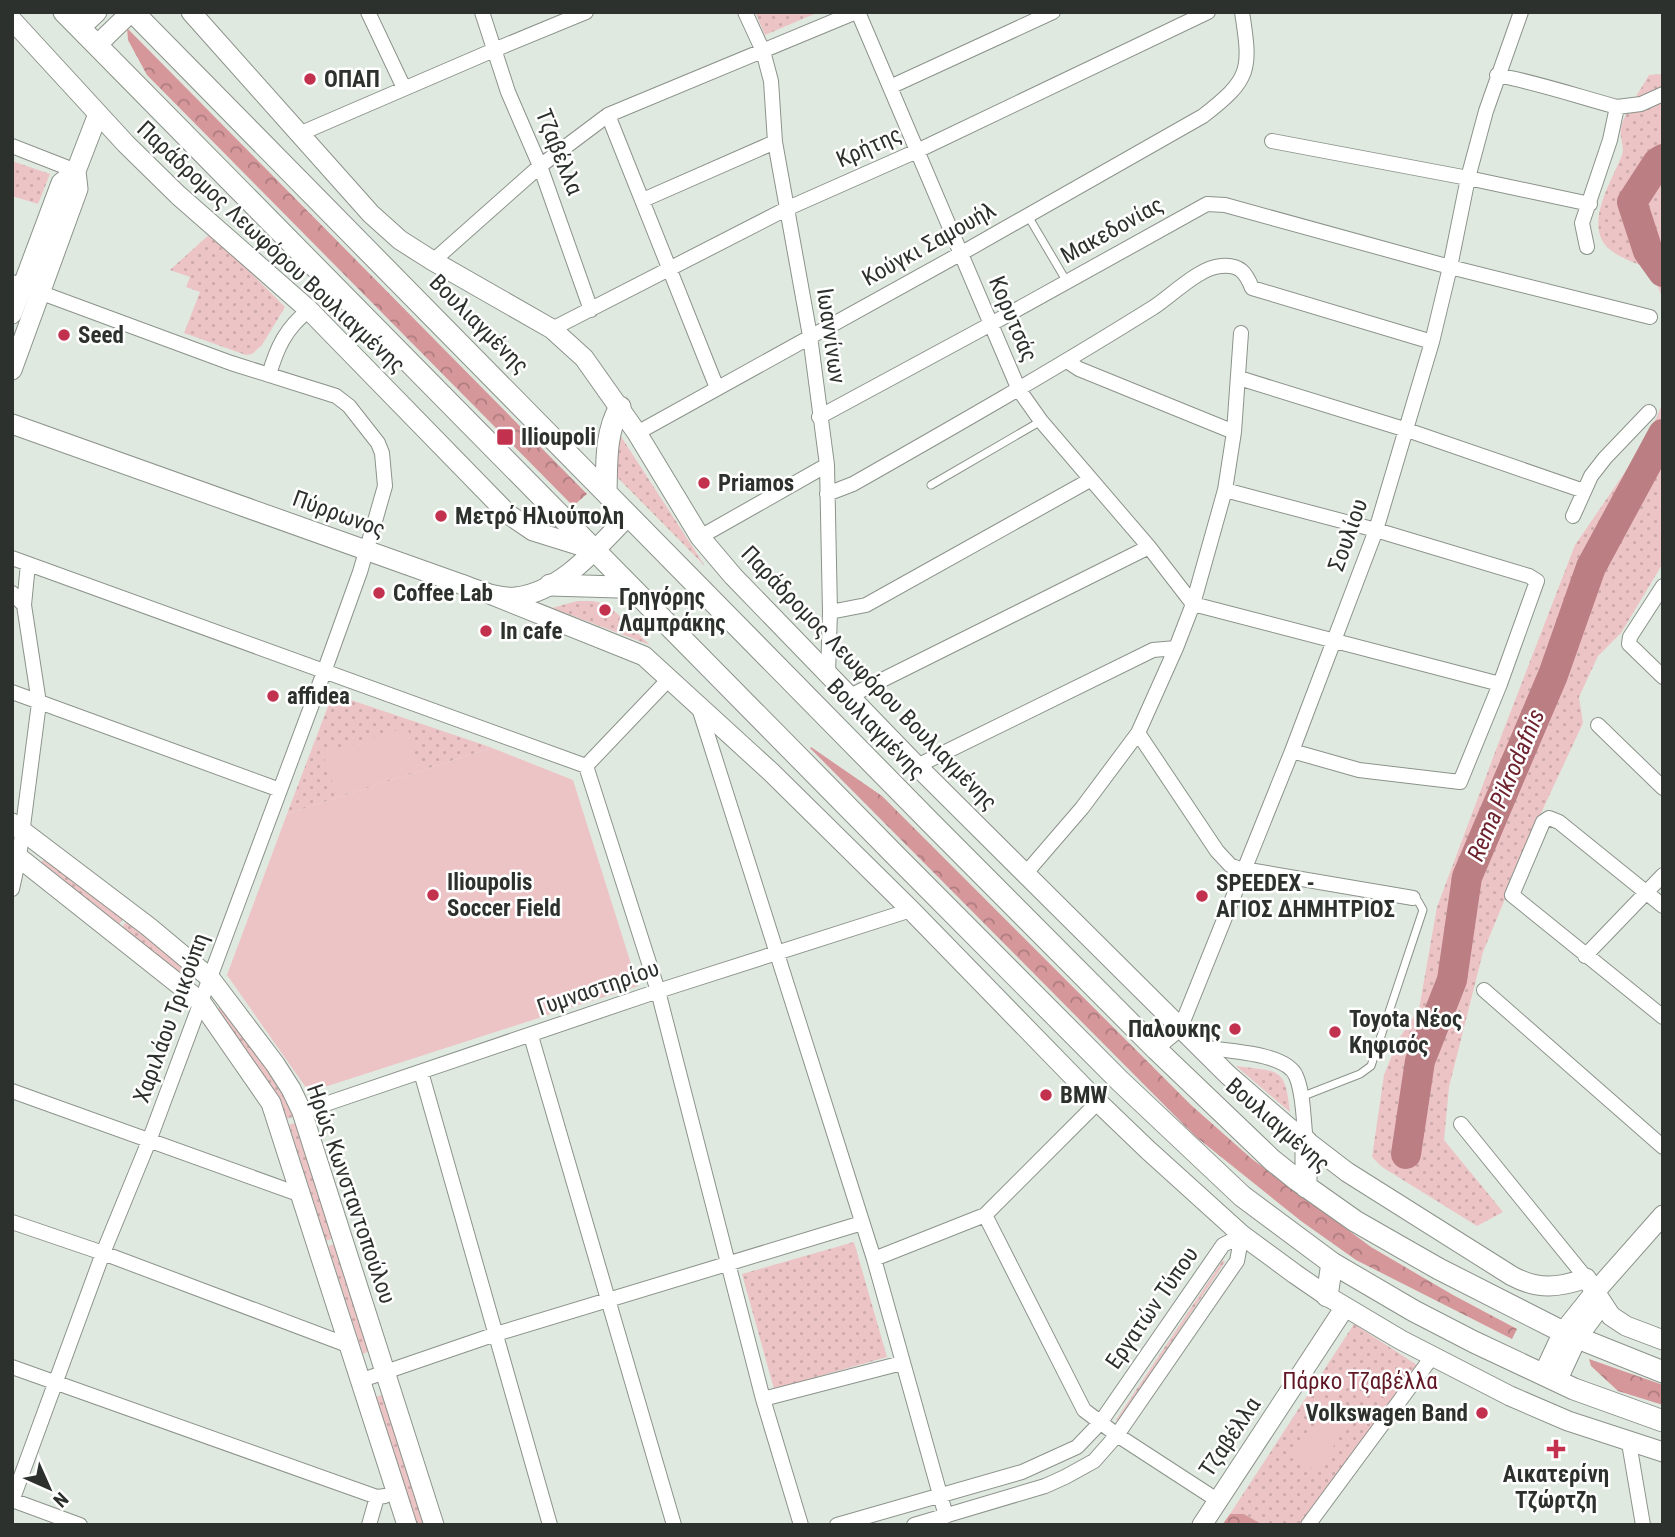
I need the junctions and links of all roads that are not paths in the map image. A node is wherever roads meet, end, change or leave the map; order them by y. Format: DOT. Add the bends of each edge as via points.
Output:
graph roads {
  1 [pos="64,12"];
  2 [pos="97,12"];
  3 [pos="132,12"];
  4 [pos="191,12"];
  5 [pos="368,12"];
  6 [pos="482,12"];
  7 [pos="586,12"];
  8 [pos="745,12"];
  9 [pos="857,12"];
  10 [pos="1054,12"];
  11 [pos="1208,12"];
  12 [pos="1242,12"];
  13 [pos="1521,12"];
  14 [pos="12,20"];
  15 [pos="80,28"];
  16 [pos="97,46"];
  17 [pos="494,50"];
  18 [pos="762,51"];
  19 [pos="1497,75"];
  20 [pos="890,87"];
  21 [pos="404,88"];
  22 [pos="1663,94"];
  23 [pos="1617,107"];
  24 [pos="98,114"];
  25 [pos="608,114"];
  26 [pos="299,134"];
  27 [pos="1272,141"];
  28 [pos="775,142"];
  29 [pos="12,146"];
  30 [pos="917,151"];
  31 [pos="540,166"];
  32 [pos="76,171"];
  33 [pos="1468,178"];
  34 [pos="643,200"];
  35 [pos="1590,204"];
  36 [pos="786,209"];
  37 [pos="1027,215"];
  38 [pos="1587,247"];
  39 [pos="960,254"];
  40 [pos="433,261"];
  41 [pos="1450,267"];
  42 [pos="670,268"];
  43 [pos="1067,282"];
  44 [pos="25,287"];
  45 [pos="309,310"];
  46 [pos="591,310"];
  47 [pos="12,314"];
  48 [pos="1650,317"];
  49 [pos="991,324"];
  50 [pos="552,329"];
  51 [pos="1241,333"];
  52 [pos="810,336"];
  53 [pos="1432,342"];
  54 [pos="1067,361"];
  55 [pos="12,370"];
  56 [pos="269,374"];
  57 [pos="1239,378"];
  58 [pos="717,388"];
  59 [pos="1019,390"];
  60 [pos="621,407"];
  61 [pos="1649,412"];
  62 [pos="819,417"];
  63 [pos="1041,421"];
  64 [pos="12,424"];
  65 [pos="1407,430"];
  66 [pos="1234,432"];
  67 [pos="637,433"];
  68 [pos="827,465"];
  69 [pos="1090,480"];
  70 [pos="931,485"];
  71 [pos="1225,490"];
  72 [pos="1584,491"];
  73 [pos="607,492"];
  74 [pos="827,494"];
  75 [pos="629,515"];
  76 [pos="1573,516"];
  77 [pos="1376,530"];
  78 [pos="700,537"];
  79 [pos="1149,547"];
  80 [pos="367,550"];
  81 [pos="594,550"];
  82 [pos="12,558"];
  83 [pos="28,564"];
  84 [pos="550,585"];
  85 [pos="1663,586"];
  86 [pos="634,590"];
  87 [pos="482,592"];
  88 [pos="12,593"];
  89 [pos="1193,604"];
  90 [pos="24,606"];
  91 [pos="830,612"];
  92 [pos="1333,640"];
  93 [pos="1176,648"];
  94 [pos="324,672"];
  95 [pos="828,674"];
  96 [pos="1663,677"];
  97 [pos="669,680"];
  98 [pos="1500,684"];
  99 [pos="12,692"];
  100 [pos="850,696"];
  101 [pos="39,704"];
  102 [pos="698,705"];
  103 [pos="1598,725"];
  104 [pos="1138,733"];
  105 [pos="1292,751"];
  106 [pos="918,765"];
  107 [pos="586,766"];
  108 [pos="1663,788"];
  109 [pos="280,790"];
  110 [pos="17,827"];
  111 [pos="16,854"];
  112 [pos="1244,870"];
  113 [pos="1026,873"];
  114 [pos="1663,875"];
  115 [pos="12,889"];
  116 [pos="1646,892"];
  117 [pos="1413,898"];
  118 [pos="1663,906"];
  119 [pos="911,910"];
  120 [pos="777,954"];
  121 [pos="1585,956"];
  122 [pos="210,978"];
  123 [pos="1484,990"];
  124 [pos="658,991"];
  125 [pos="201,1002"];
  126 [pos="1663,1017"];
  127 [pos="1180,1029"];
  128 [pos="531,1036"];
  129 [pos="1199,1047"];
  130 [pos="1156,1049"];
  131 [pos="421,1072"];
  132 [pos="12,1091"];
  133 [pos="1300,1098"];
  134 [pos="1098,1102"];
  135 [pos="302,1112"];
  136 [pos="1461,1124"];
  137 [pos="149,1141"];
  138 [pos="1306,1141"];
  139 [pos="1663,1147"];
  140 [pos="1306,1187"];
  141 [pos="301,1195"];
  142 [pos="985,1215"];
  143 [pos="1663,1215"];
  144 [pos="12,1222"];
  145 [pos="862,1223"];
  146 [pos="1242,1235"];
  147 [pos="103,1253"];
  148 [pos="874,1259"];
  149 [pos="727,1263"];
  150 [pos="1332,1263"];
  151 [pos="1594,1292"];
  152 [pos="607,1299"];
  153 [pos="1336,1301"];
  154 [pos="496,1334"];
  155 [pos="1570,1335"];
  156 [pos="1663,1340"];
  157 [pos="350,1346"];
  158 [pos="1432,1357"];
  159 [pos="902,1363"];
  160 [pos="12,1367"];
  161 [pos="1663,1372"];
  162 [pos="386,1373"];
  163 [pos="1550,1378"];
  164 [pos="362,1380"];
  165 [pos="56,1382"];
  166 [pos="762,1399"];
  167 [pos="1663,1421"];
  168 [pos="1100,1423"];
  169 [pos="1117,1435"];
  170 [pos="1629,1443"];
  171 [pos="1663,1452"];
  172 [pos="387,1496"];
  173 [pos="941,1496"];
  174 [pos="12,1500"];
  175 [pos="1217,1500"];
  176 [pos="946,1516"];
  177 [pos="80,1525"];
  178 [pos="369,1525"];
  179 [pos="407,1525"];
  180 [pos="434,1525"];
  181 [pos="550,1525"];
  182 [pos="674,1525"];
  183 [pos="801,1525"];
  184 [pos="837,1525"];
  185 [pos="914,1525"];
  186 [pos="1202,1525"];
  187 [pos="1308,1525"];
  188 [pos="1643,1525"];
  1 -- 15 [label="main road"];
  2 -- 15 [label="street"];
  3 -- 16 [label="street"];
  3 -- 73 [label="main road, Βουλιαγμένης"];
  4 -- 26 [label="street, Παράδρομος Λεωφόρου Βουλιαγμένης"];
  5 -- 21 [label="street"];
  6 -- 17 [label="street, Τζαβέλλα"];
  7 -- 17 [label="street"];
  8 -- 18 [label="street, Ιωαννίνων"];
  9 -- 18 [label="street"];
  9 -- 20 [label="street, Κορυτσάς"];
  10 -- 20 [label="street"];
  11 -- 30 [label="street, Κρήτης"];
  12 -- 37 [label="street, Κούγκι Σαμουήλ" via="1247,68 1236,88 1203,116"];
  13 -- 19 [label="street, Σουλίου"];
  14 -- 24 [label="street, Παράδρομος Λεωφόρου Βουλιαγμένης"];
  15 -- 16 [label="main road"];
  16 -- 81 [label="main road"];
  17 -- 21 [label="street"];
  17 -- 31 [label="street, Τζαβέλλα"];
  18 -- 25 [label="street"];
  18 -- 28 [label="street, Ιωαννίνων" via="771,81"];
  19 -- 23 [label="street"];
  19 -- 33 [label="street, Σουλίου"];
  20 -- 30 [label="street, Κορυτσάς"];
  21 -- 26 [label="street"];
  22 -- 23 [label="street" via="1642,104"];
  23 -- 35 [label="street"];
  24 -- 32 [label="street"];
  24 -- 45 [label="street, Παράδρομος Λεωφόρου Βουλιαγμένης" via="178,195"];
  25 -- 31 [label="street"];
  25 -- 34 [label="street"];
  26 -- 40 [label="street, Παράδρομος Λεωφόρου Βουλιαγμένης" via="371,214"];
  27 -- 33 [label="street"];
  28 -- 34 [label="street"];
  28 -- 36 [label="street, Ιωαννίνων"];
  29 -- 32 [label="street"];
  30 -- 36 [label="street, Κρήτης"];
  30 -- 39 [label="street, Κορυτσάς"];
  31 -- 40 [label="street"];
  31 -- 46 [label="street, Τζαβέλλα"];
  32 -- 44 [label="street" via="61,183"];
  33 -- 35 [label="street"];
  33 -- 41 [label="street, Σουλίου"];
  34 -- 42 [label="street"];
  35 -- 38 [label="street" via="1582,223"];
  36 -- 42 [label="street, Κρήτης"];
  36 -- 52 [label="street, Ιωαννίνων"];
  37 -- 39 [label="street, Κούγκι Σαμουήλ"];
  37 -- 43 [label="lane"];
  39 -- 49 [label="street, Κορυτσάς"];
  39 -- 52 [label="street, Κούγκι Σαμουήλ"];
  40 -- 50 [label="street, Παράδρομος Λεωφόρου Βουλιαγμένης"];
  41 -- 43 [label="street, Μακεδονίας" via="1225,205 1207,204"];
  41 -- 48 [label="street, Μακεδονίας"];
  41 -- 53 [label="street, Σουλίου"];
  42 -- 46 [label="street, Κρήτης"];
  42 -- 58 [label="street"];
  43 -- 49 [label="street, Μακεδονίας"];
  44 -- 47 [label="street"];
  44 -- 55 [label="street"];
  44 -- 56 [label="street, Χαριλάου Τρικούπη"];
  45 -- 56 [label="street" via="285,333"];
  45 -- 81 [label="street, Παράδρομος Λεωφόρου Βουλιαγμένης" via="517,522"];
  46 -- 50 [label="street, Κρήτης"];
  49 -- 59 [label="street, Κορυτσάς"];
  49 -- 62 [label="street, Μακεδονίας"];
  50 -- 60 [label="street, Παράδρομος Λεωφόρου Βουλιαγμένης" via="584,358"];
  51 -- 57 [label="street"];
  52 -- 58 [label="street, Κούγκι Σαμουήλ"];
  52 -- 62 [label="street, Ιωαννίνων"];
  53 -- 54 [label="street" via="1252,288 1246,273 1220,265"];
  53 -- 65 [label="street, Σουλίου"];
  54 -- 59 [label="street"];
  54 -- 66 [label="street"];
  56 -- 80 [label="street, Χαριλάου Τρικούπη" via="342,399 378,443 386,486"];
  57 -- 65 [label="street"];
  57 -- 66 [label="street"];
  58 -- 67 [label="street, Κούγκι Σαμουήλ"];
  59 -- 63 [label="street, Κορυτσάς"];
  59 -- 74 [label="street" via="853,484"];
  60 -- 67 [label="street, Παράδρομος Λεωφόρου Βουλιαγμένης"];
  60 -- 73 [label="main road" via="609,436"];
  61 -- 72 [label="street" via="1605,457"];
  62 -- 68 [label="street, Ιωαννίνων"];
  63 -- 69 [label="street, Κορυτσάς"];
  63 -- 70 [label="lane"];
  64 -- 80 [label="street, Πύρρωνος"];
  65 -- 72 [label="street"];
  65 -- 77 [label="street, Σουλίου"];
  66 -- 71 [label="street"];
  67 -- 78 [label="street, Παράδρομος Λεωφόρου Βουλιαγμένης"];
  68 -- 74 [label="street, Ιωαννίνων"];
  68 -- 78 [label="street"];
  69 -- 79 [label="street, Κορυτσάς"];
  69 -- 91 [label="street" via="866,605"];
  71 -- 77 [label="street"];
  71 -- 89 [label="street"];
  72 -- 76 [label="street"];
  73 -- 75 [label="main road, Βουλιαγμένης"];
  74 -- 91 [label="street, Ιωαννίνων"];
  75 -- 81 [label="street, Πύρρωνος"];
  75 -- 130 [label="main road, Βουλιαγμένης"];
  77 -- 92 [label="street, Σουλίου"];
  77 -- 98 [label="street" via="1537,581"];
  78 -- 95 [label="street, Παράδρομος Λεωφόρου Βουλιαγμένης"];
  79 -- 89 [label="street, Κορυτσάς"];
  79 -- 100 [label="street"];
  80 -- 87 [label="street, Πύρρωνος"];
  80 -- 94 [label="street, Χαριλάου Τρικούπη"];
  81 -- 84 [label="street, Πύρρωνος"];
  81 -- 86 [label="main road"];
  82 -- 83 [label="street"];
  83 -- 90 [label="street"];
  83 -- 94 [label="street"];
  84 -- 86 [label="main road"];
  84 -- 87 [label="street, Πύρρωνος" via="516,597"];
  85 -- 96 [label="street" via="1629,644"];
  86 -- 150 [label="main road" via="1120,1081 1242,1196"];
  87 -- 97 [label="street" via="644,656"];
  88 -- 90 [label="street"];
  89 -- 92 [label="street"];
  89 -- 93 [label="street"];
  90 -- 101 [label="street"];
  91 -- 95 [label="street, Ιωαννίνων"];
  92 -- 98 [label="street"];
  92 -- 105 [label="street, Σουλίου"];
  93 -- 104 [label="street"];
  93 -- 106 [label="street" via="1153,650"];
  94 -- 107 [label="street"];
  94 -- 109 [label="street, Χαριλάου Τρικούπη"];
  95 -- 100 [label="street, Παράδρομος Λεωφόρου Βουλιαγμένης"];
  97 -- 102 [label="street"];
  97 -- 107 [label="street"];
  98 -- 105 [label="street" via="1460,782 1359,770"];
  99 -- 101 [label="street"];
  100 -- 106 [label="street, Παράδρομος Λεωφόρου Βουλιαγμένης"];
  101 -- 109 [label="street"];
  101 -- 110 [label="street"];
  102 -- 119 [label="street"];
  102 -- 120 [label="street"];
  103 -- 108 [label="street"];
  104 -- 112 [label="street" via="1221,856"];
  104 -- 113 [label="street"];
  105 -- 112 [label="street, Σουλίου"];
  106 -- 113 [label="street, Παράδρομος Λεωφόρου Βουλιαγμένης"];
  107 -- 124 [label="street"];
  109 -- 122 [label="street, Χαριλάου Τρικούπη"];
  110 -- 111 [label="street"];
  110 -- 122 [label="street, Ηρώς Κωνσταντοπούλου"];
  111 -- 115 [label="street"];
  111 -- 125 [label="street, Ηρώς Κωνσταντοπούλου"];
  112 -- 117 [label="street"];
  112 -- 127 [label="street, Σουλίου"];
  113 -- 127 [label="street, Παράδρομος Λεωφόρου Βουλιαγμένης"];
  114 -- 116 [label="street"];
  116 -- 118 [label="street"];
  116 -- 121 [label="street"];
  116 -- 121 [label="street" via="1559,822 1549,818 1543,822 1512,895"];
  117 -- 133 [label="lane" via="1423,910 1371,1066"];
  119 -- 120 [label="street, Γυμναστηρίου"];
  119 -- 134 [label="street"];
  120 -- 124 [label="street, Γυμναστηρίου"];
  120 -- 145 [label="street"];
  121 -- 126 [label="street"];
  122 -- 125 [label="street, Χαριλάου Τρικούπη"];
  122 -- 135 [label="street, Ηρώς Κωνσταντοπούλου" via="275,1064"];
  123 -- 139 [label="street"];
  124 -- 128 [label="street, Γυμναστηρίου"];
  124 -- 149 [label="street"];
  125 -- 137 [label="street, Χαριλάου Τρικούπη"];
  125 -- 141 [label="street, Ηρώς Κωνσταντοπούλου" via="271,1103"];
  127 -- 129 [label="street, Παράδρομος Λεωφόρου Βουλιαγμένης"];
  127 -- 130 [label="street, Σουλίου"];
  128 -- 131 [label="street, Γυμναστηρίου"];
  128 -- 152 [label="street"];
  129 -- 133 [label="street" via="1284,1062 1296,1074"];
  129 -- 138 [label="street, Παράδρομος Λεωφόρου Βουλιαγμένης"];
  130 -- 140 [label="main road, Βουλιαγμένης"];
  131 -- 135 [label="street, Γυμναστηρίου"];
  131 -- 154 [label="street"];
  132 -- 137 [label="street"];
  133 -- 138 [label="street"];
  134 -- 142 [label="street"];
  134 -- 146 [label="street"];
  135 -- 162 [label="street, Ηρώς Κωνσταντοπούλου"];
  136 -- 151 [label="street"];
  137 -- 141 [label="street"];
  137 -- 147 [label="street, Χαριλάου Τρικούπη"];
  138 -- 140 [label="main road"];
  138 -- 151 [label="street, Παράδρομος Λεωφόρου Βουλιαγμένης" via="1414,1216 1518,1279 1538,1286"];
  140 -- 155 [label="main road, Βουλιαγμένης" via="1406,1251"];
  141 -- 157 [label="street, Ηρώς Κωνσταντοπούλου"];
  142 -- 148 [label="street"];
  142 -- 168 [label="street" via="1084,1410"];
  143 -- 151 [label="street"];
  144 -- 147 [label="street"];
  145 -- 148 [label="street"];
  145 -- 149 [label="street"];
  146 -- 153 [label="street"];
  146 -- 168 [label="street, Εργατών Τύπου" via="1223,1245"];
  146 -- 169 [label="street, Εργατών Τύπου" via="1237,1261"];
  147 -- 157 [label="street"];
  147 -- 165 [label="street, Χαριλάου Τρικούπη"];
  148 -- 159 [label="street"];
  149 -- 152 [label="street"];
  149 -- 166 [label="street"];
  150 -- 153 [label="main road"];
  150 -- 163 [label="main road" via="1414,1311"];
  151 -- 155 [label="street"];
  151 -- 156 [label="street" via="1619,1323"];
  152 -- 154 [label="street"];
  152 -- 182 [label="street"];
  153 -- 158 [label="street"];
  153 -- 175 [label="street, Τζαβέλλα"];
  154 -- 162 [label="street"];
  154 -- 181 [label="street"];
  155 -- 161 [label="main road, Βουλιαγμένης"];
  155 -- 163 [label="street"];
  157 -- 164 [label="street, Ηρώς Κωνσταντοπούλου"];
  158 -- 170 [label="street" via="1521,1401"];
  158 -- 187 [label="street"];
  159 -- 166 [label="street"];
  159 -- 173 [label="street"];
  160 -- 165 [label="street"];
  162 -- 164 [label="street"];
  162 -- 180 [label="street, Ηρώς Κωνσταντοπούλου"];
  163 -- 167 [label="main road"];
  164 -- 172 [label="street, Ηρώς Κωνσταντοπούλου"];
  165 -- 172 [label="street"];
  165 -- 174 [label="street, Χαριλάου Τρικούπη"];
  166 -- 183 [label="street"];
  168 -- 169 [label="street"];
  168 -- 173 [label="street, Εργατών Τύπου" via="1064,1454 1023,1472"];
  169 -- 175 [label="street"];
  169 -- 176 [label="street, Εργατών Τύπου" via="1094,1461 1065,1477"];
  170 -- 171 [label="street"];
  170 -- 188 [label="street"];
  172 -- 178 [label="street"];
  172 -- 179 [label="street, Ηρώς Κωνσταντοπούλου"];
  173 -- 176 [label="street"];
  173 -- 184 [label="street, Εργατών Τύπου"];
  174 -- 177 [label="street"];
  175 -- 186 [label="street, Τζαβέλλα"];
  176 -- 185 [label="street, Εργατών Τύπου"];
}
